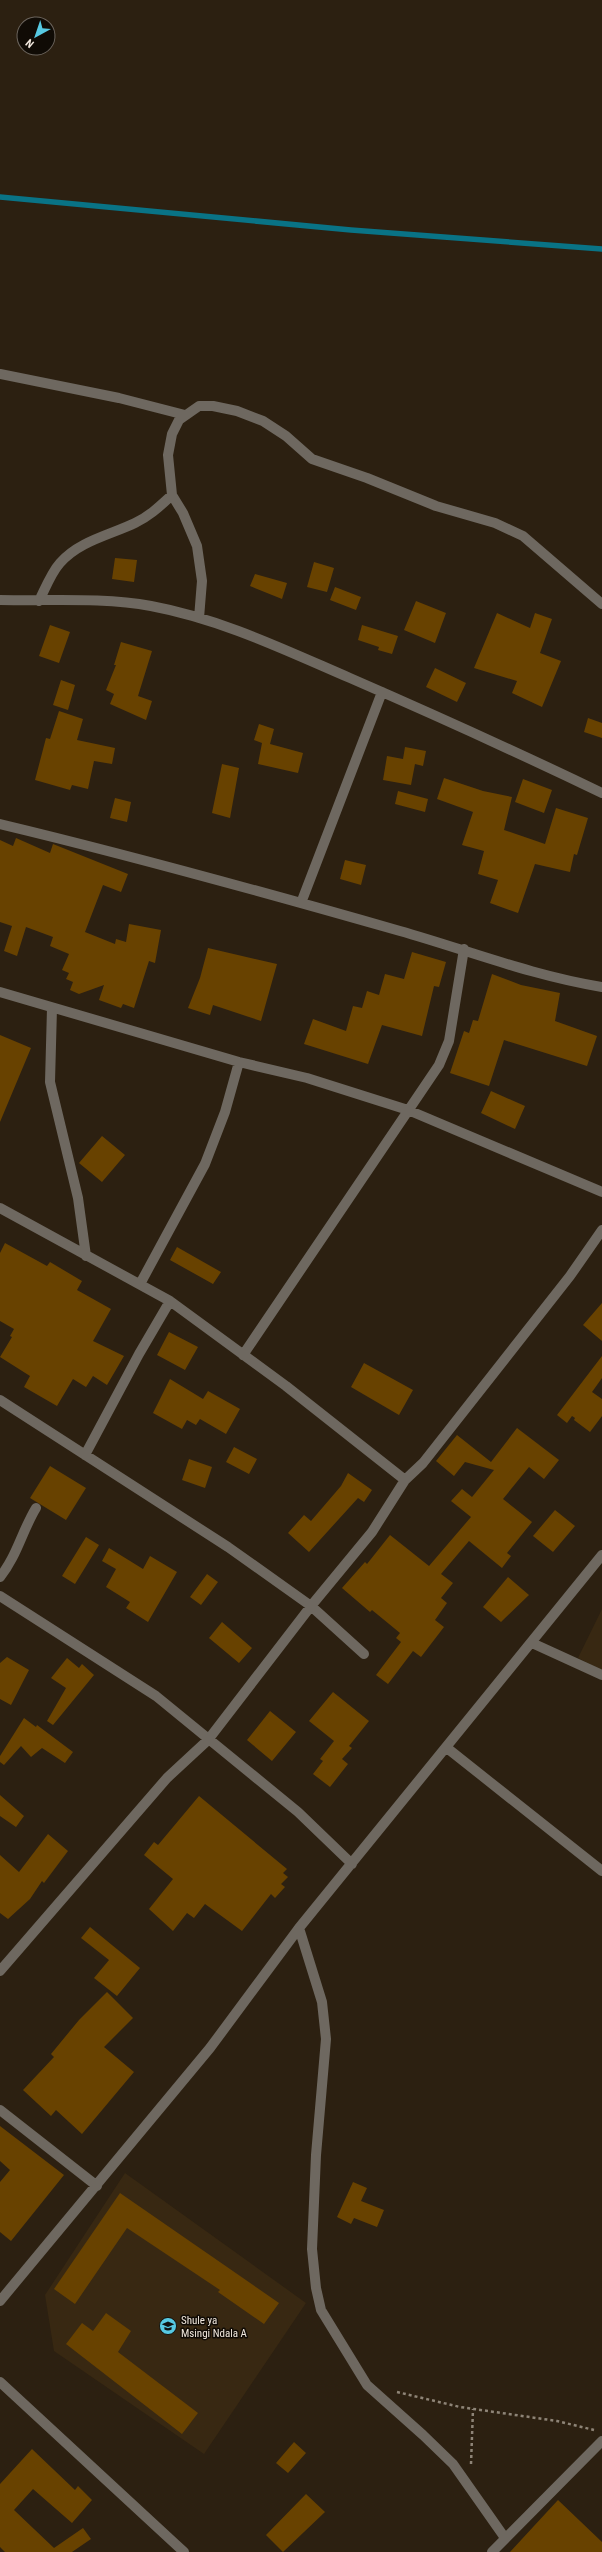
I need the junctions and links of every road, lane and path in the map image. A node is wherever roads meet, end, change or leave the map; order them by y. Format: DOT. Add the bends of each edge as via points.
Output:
graph roads {
  1 [pos="0,374"];
  2 [pos="185,415"];
  3 [pos="172,495"];
  4 [pos="0,600"];
  5 [pos="39,601"];
  6 [pos="602,604"];
  7 [pos="199,618"];
  8 [pos="382,692"];
  9 [pos="602,793"];
  10 [pos="0,824"];
  11 [pos="301,903"];
  12 [pos="464,949"];
  13 [pos="602,988"];
  14 [pos="0,992"];
  15 [pos="52,1008"];
  16 [pos="239,1062"];
  17 [pos="408,1110"];
  18 [pos="602,1192"];
  19 [pos="0,1208"];
  20 [pos="602,1230"];
  21 [pos="86,1256"];
  22 [pos="140,1284"];
  23 [pos="170,1301"];
  24 [pos="243,1355"];
  25 [pos="0,1400"];
  26 [pos="85,1455"];
  27 [pos="405,1480"];
  28 [pos="36,1508"];
  29 [pos="602,1555"];
  30 [pos="0,1578"];
  31 [pos="0,1596"];
  32 [pos="311,1606"];
  33 [pos="532,1643"];
  34 [pos="364,1654"];
  35 [pos="602,1675"];
  36 [pos="208,1740"];
  37 [pos="447,1748"];
  38 [pos="352,1864"];
  39 [pos="602,1871"];
  40 [pos="300,1928"];
  41 [pos="0,1972"];
  42 [pos="0,2110"];
  43 [pos="97,2186"];
  44 [pos="0,2301"];
  45 [pos="0,2382"];
  46 [pos="390,2390"];
  47 [pos="473,2409"];
  48 [pos="602,2432"];
  49 [pos="598,2445"];
  50 [pos="602,2456"];
  51 [pos="471,2488"];
  52 [pos="504,2538"];
  53 [pos="184,2552"];
  54 [pos="492,2552"];
  1 -- 2 [label="street" via="119,398"];
  2 -- 3 [label="street" via="179,420 172,434 168,455"];
  2 -- 6 [label="street" via="199,406 237,411 263,421 286,436 312,459 436,506 495,522 523,536"];
  3 -- 5 [label="street" via="154,512 136,523 96,538 74,550 59,564"];
  3 -- 7 [label="street" via="197,546 202,581"];
  4 -- 5 [label="street"];
  5 -- 7 [label="street" via="150,606"];
  7 -- 8 [label="street" via="263,640"];
  8 -- 9 [label="street" via="496,742"];
  8 -- 11 [label="street"];
  10 -- 11 [label="street"];
  11 -- 12 [label="street"];
  12 -- 13 [label="street" via="557,980"];
  12 -- 17 [label="street" via="449,1041 434,1073"];
  14 -- 15 [label="street"];
  15 -- 16 [label="street"];
  15 -- 21 [label="street" via="50,1082 78,1198"];
  16 -- 17 [label="street" via="307,1078"];
  16 -- 22 [label="street" via="226,1112 205,1164"];
  17 -- 18 [label="street"];
  17 -- 24 [label="street"];
  19 -- 21 [label="street"];
  20 -- 27 [label="street" via="570,1276 423,1463"];
  21 -- 22 [label="street"];
  22 -- 23 [label="street"];
  23 -- 24 [label="street"];
  23 -- 26 [label="street"];
  24 -- 27 [label="street"];
  25 -- 26 [label="street"];
  26 -- 32 [label="street" via="228,1547"];
  27 -- 32 [label="street" via="372,1532"];
  28 -- 30 [label="street" via="27,1522 15,1556"];
  29 -- 33 [label="street"];
  31 -- 36 [label="street" via="156,1696"];
  32 -- 34 [label="street"];
  32 -- 36 [label="street"];
  33 -- 35 [label="street"];
  33 -- 37 [label="street"];
  36 -- 38 [label="street" via="298,1812"];
  36 -- 41 [label="street" via="167,1778"];
  37 -- 38 [label="street"];
  37 -- 39 [label="street"];
  38 -- 40 [label="street"];
  40 -- 43 [label="street" via="210,2048"];
  40 -- 51 [label="street" via="322,2002 326,2040 316,2155 312,2249 321,2310 367,2385 453,2464"];
  42 -- 43 [label="street"];
  43 -- 44 [label="street"];
  45 -- 53 [label="street"];
  46 -- 47 [label="path"];
  47 -- 48 [label="path" via="557,2421"];
  47 -- 51 [label="path"];
  49 -- 50 [label="street"];
  49 -- 52 [label="street"];
  51 -- 52 [label="street"];
  52 -- 54 [label="street"];
}
